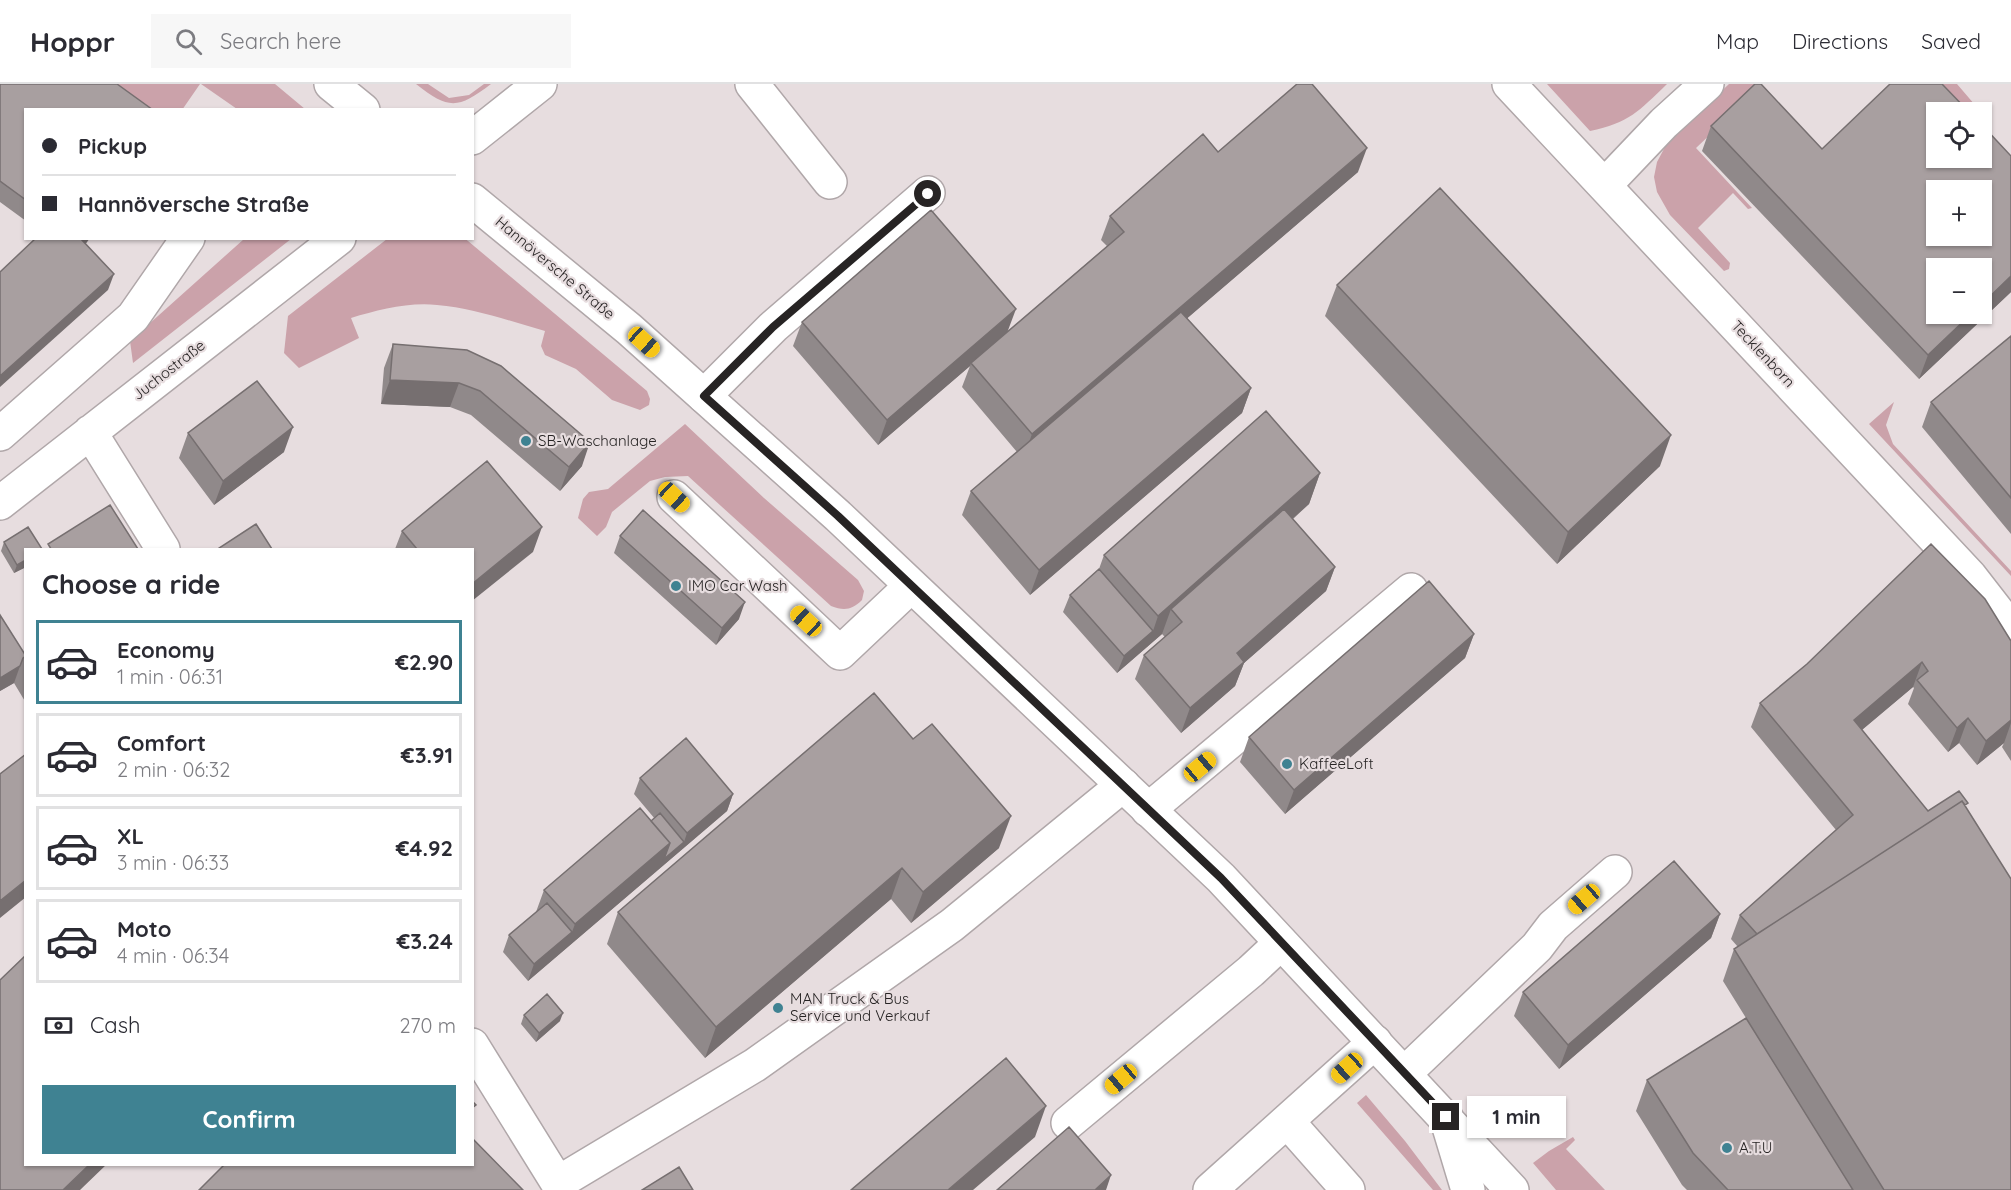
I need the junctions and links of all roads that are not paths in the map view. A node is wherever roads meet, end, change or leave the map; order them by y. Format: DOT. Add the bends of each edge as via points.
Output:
graph roads {
  1 [pos="331,84"];
  2 [pos="540,84"];
  3 [pos="752,84"];
  4 [pos="1509,84"];
  5 [pos="1707,84"];
  6 [pos="361,108"];
  7 [pos="474,136"];
  8 [pos="830,182"];
  9 [pos="1605,185"];
  10 [pos="928,194"];
  11 [pos="474,202"];
  12 [pos="187,240"];
  13 [pos="336,240"];
  14 [pos="704,396"];
  15 [pos="90,432"];
  16 [pos="0,434"];
  17 [pos="674,497"];
  18 [pos="0,503"];
  19 [pos="162,548"];
  20 [pos="911,586"];
  21 [pos="1411,590"];
  22 [pos="2011,629"];
  23 [pos="1123,786"];
  24 [pos="1148,810"];
  25 [pos="1615,872"];
  26 [pos="1281,943"];
  27 [pos="1375,1042"];
  28 [pos="474,1048"];
  29 [pos="1405,1073"];
  30 [pos="1446,1117"];
  31 [pos="1287,1120"];
  32 [pos="1068,1123"];
  33 [pos="560,1186"];
  34 [pos="1210,1190"];
  35 [pos="1348,1190"];
  36 [pos="1468,1190"];
  37 [pos="1512,1190"];
  1 -- 6 [label="main road"];
  2 -- 7 [label="main road"];
  3 -- 8 [label="main road"];
  4 -- 9 [label="main road, Tecklenborn"];
  5 -- 9 [label="main road"];
  9 -- 22 [label="main road, Tecklenborn" via="1970,576"];
  10 -- 14 [label="main road" via="773,327"];
  11 -- 14 [label="main road, Hannöversche Straße"];
  12 -- 16 [label="main road" via="133,317"];
  13 -- 15 [label="main road, Juchostraße"];
  14 -- 20 [label="main road, Hannöversche Straße"];
  15 -- 18 [label="main road, Juchostraße"];
  15 -- 19 [label="main road"];
  17 -- 20 [label="main road" via="840,652"];
  20 -- 23 [label="main road, Hannöversche Straße"];
  21 -- 24 [label="main road"];
  23 -- 24 [label="main road, Hannöversche Straße"];
  23 -- 33 [label="main road" via="952,925 755,1065"];
  24 -- 26 [label="main road, Hannöversche Straße" via="1221,878"];
  25 -- 29 [label="main road" via="1553,926 1537,947"];
  26 -- 27 [label="main road, Hannöversche Straße"];
  26 -- 32 [label="main road"];
  27 -- 29 [label="main road, Hannöversche Straße"];
  27 -- 31 [label="main road"];
  28 -- 33 [label="main road"];
  29 -- 30 [label="main road, Hannöversche Straße"];
  30 -- 36 [label="main road"];
  30 -- 37 [label="main road, Hannöversche Straße"];
  31 -- 34 [label="main road"];
  31 -- 35 [label="main road"];
}
